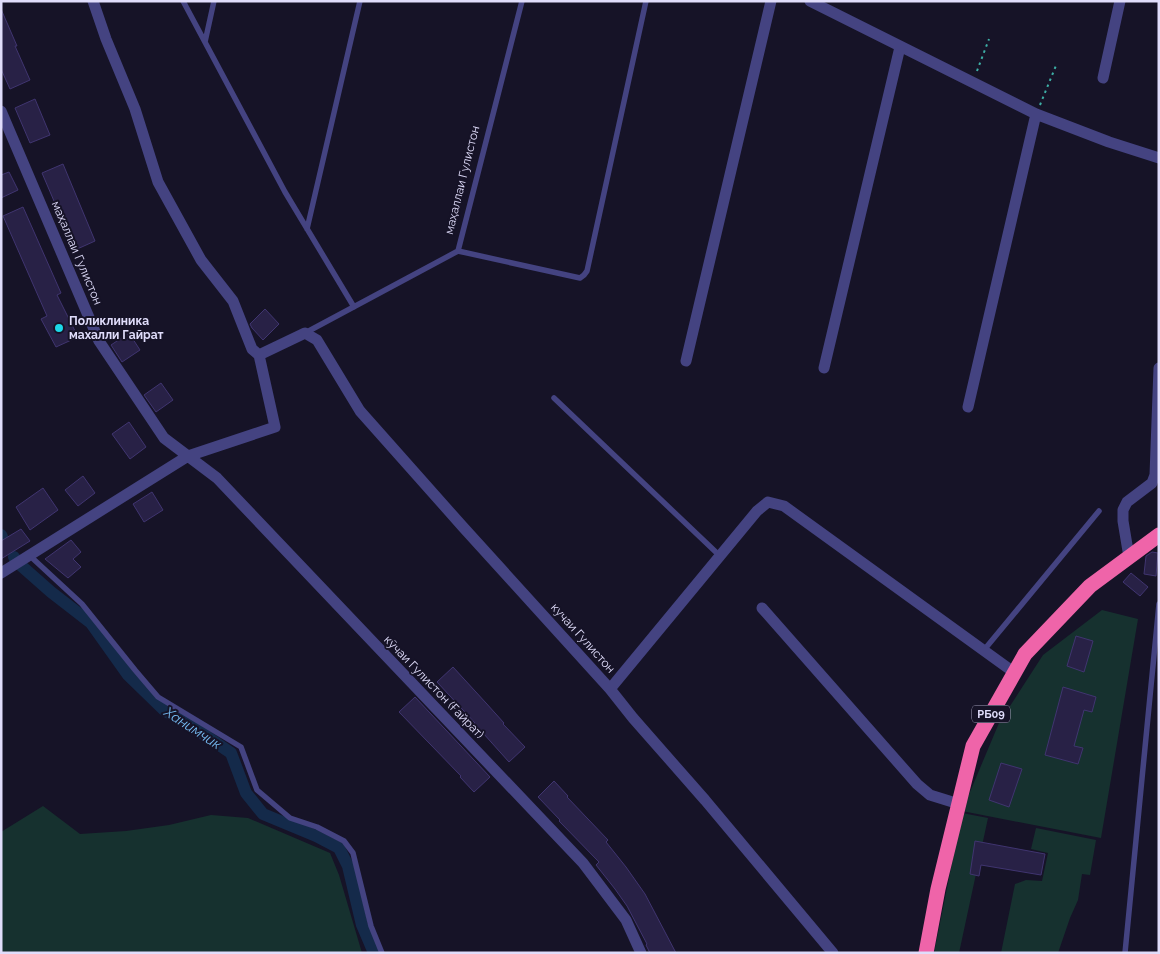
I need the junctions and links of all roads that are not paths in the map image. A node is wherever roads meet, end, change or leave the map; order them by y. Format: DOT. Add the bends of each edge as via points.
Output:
graph roads {
  1 [pos="93,1"];
  2 [pos="183,1"];
  3 [pos="214,1"];
  4 [pos="360,1"];
  5 [pos="522,1"];
  6 [pos="646,1"];
  7 [pos="771,1"];
  8 [pos="810,1"];
  9 [pos="1120,1"];
  10 [pos="205,42"];
  11 [pos="900,47"];
  12 [pos="1103,78"];
  13 [pos="1,111"];
  14 [pos="1036,114"];
  15 [pos="1159,158"];
  16 [pos="307,229"];
  17 [pos="458,251"];
  18 [pos="354,307"];
  19 [pos="305,333"];
  20 [pos="259,355"];
  21 [pos="686,361"];
  22 [pos="824,368"];
  23 [pos="1159,368"];
  24 [pos="554,398"];
  25 [pos="968,406"];
  26 [pos="188,456"];
  27 [pos="1099,511"];
  28 [pos="1159,535"];
  29 [pos="720,556"];
  30 [pos="27,557"];
  31 [pos="1129,557"];
  32 [pos="2,572"];
  33 [pos="1159,604"];
  34 [pos="762,608"];
  35 [pos="984,650"];
  36 [pos="1015,673"];
  37 [pos="610,689"];
  38 [pos="959,804"];
  39 [pos="382,953"];
  40 [pos="641,953"];
  41 [pos="834,953"];
  42 [pos="926,953"];
  43 [pos="1125,953"];
  1 -- 20 [label="street" via="135,109 158,182 201,260 233,301 252,349"];
  2 -- 10 [label="lane"];
  3 -- 10 [label="lane"];
  4 -- 16 [label="lane"];
  5 -- 17 [label="lane, маҳаллаи Гулистон"];
  6 -- 17 [label="lane" via="584,275 580,278"];
  7 -- 21 [label="street"];
  8 -- 11 [label="street"];
  9 -- 12 [label="street"];
  10 -- 16 [label="lane"];
  11 -- 14 [label="street"];
  11 -- 22 [label="street"];
  13 -- 26 [label="street, маҳаллаи Гулистон" via="99,342 164,438"];
  14 -- 15 [label="street"];
  14 -- 25 [label="street"];
  16 -- 18 [label="lane"];
  17 -- 18 [label="lane, маҳаллаи Гулистон"];
  18 -- 19 [label="lane, маҳаллаи Гулистон"];
  19 -- 20 [label="street, маҳаллаи Гулистон"];
  19 -- 37 [label="street, кучаи Гулистон" via="318,340 360,411"];
  20 -- 26 [label="street" via="274,426"];
  23 -- 31 [label="street" via="1155,475 1152,483 1127,502 1123,510"];
  24 -- 29 [label="lane"];
  26 -- 30 [label="street"];
  26 -- 40 [label="street, кӯчаи Гулистон (Ғайрат)" via="217,478 583,863 626,920"];
  27 -- 35 [label="lane"];
  28 -- 31 [label="highway, РБ09"];
  29 -- 35 [label="street" via="762,506 768,502 784,506"];
  29 -- 37 [label="street"];
  30 -- 32 [label="street"];
  30 -- 39 [label="lane" via="82,604 158,697 241,747 257,790 290,818 344,841 353,853 371,926"];
  31 -- 36 [label="highway, РБ09" via="1090,586 1025,654"];
  33 -- 43 [label="lane"];
  34 -- 38 [label="street" via="917,784 930,795"];
  35 -- 36 [label="street"];
  36 -- 38 [label="highway, РБ09" via="973,746"];
  37 -- 41 [label="street, кучаи Гулистон"];
  38 -- 42 [label="highway, РБ09"];
}
